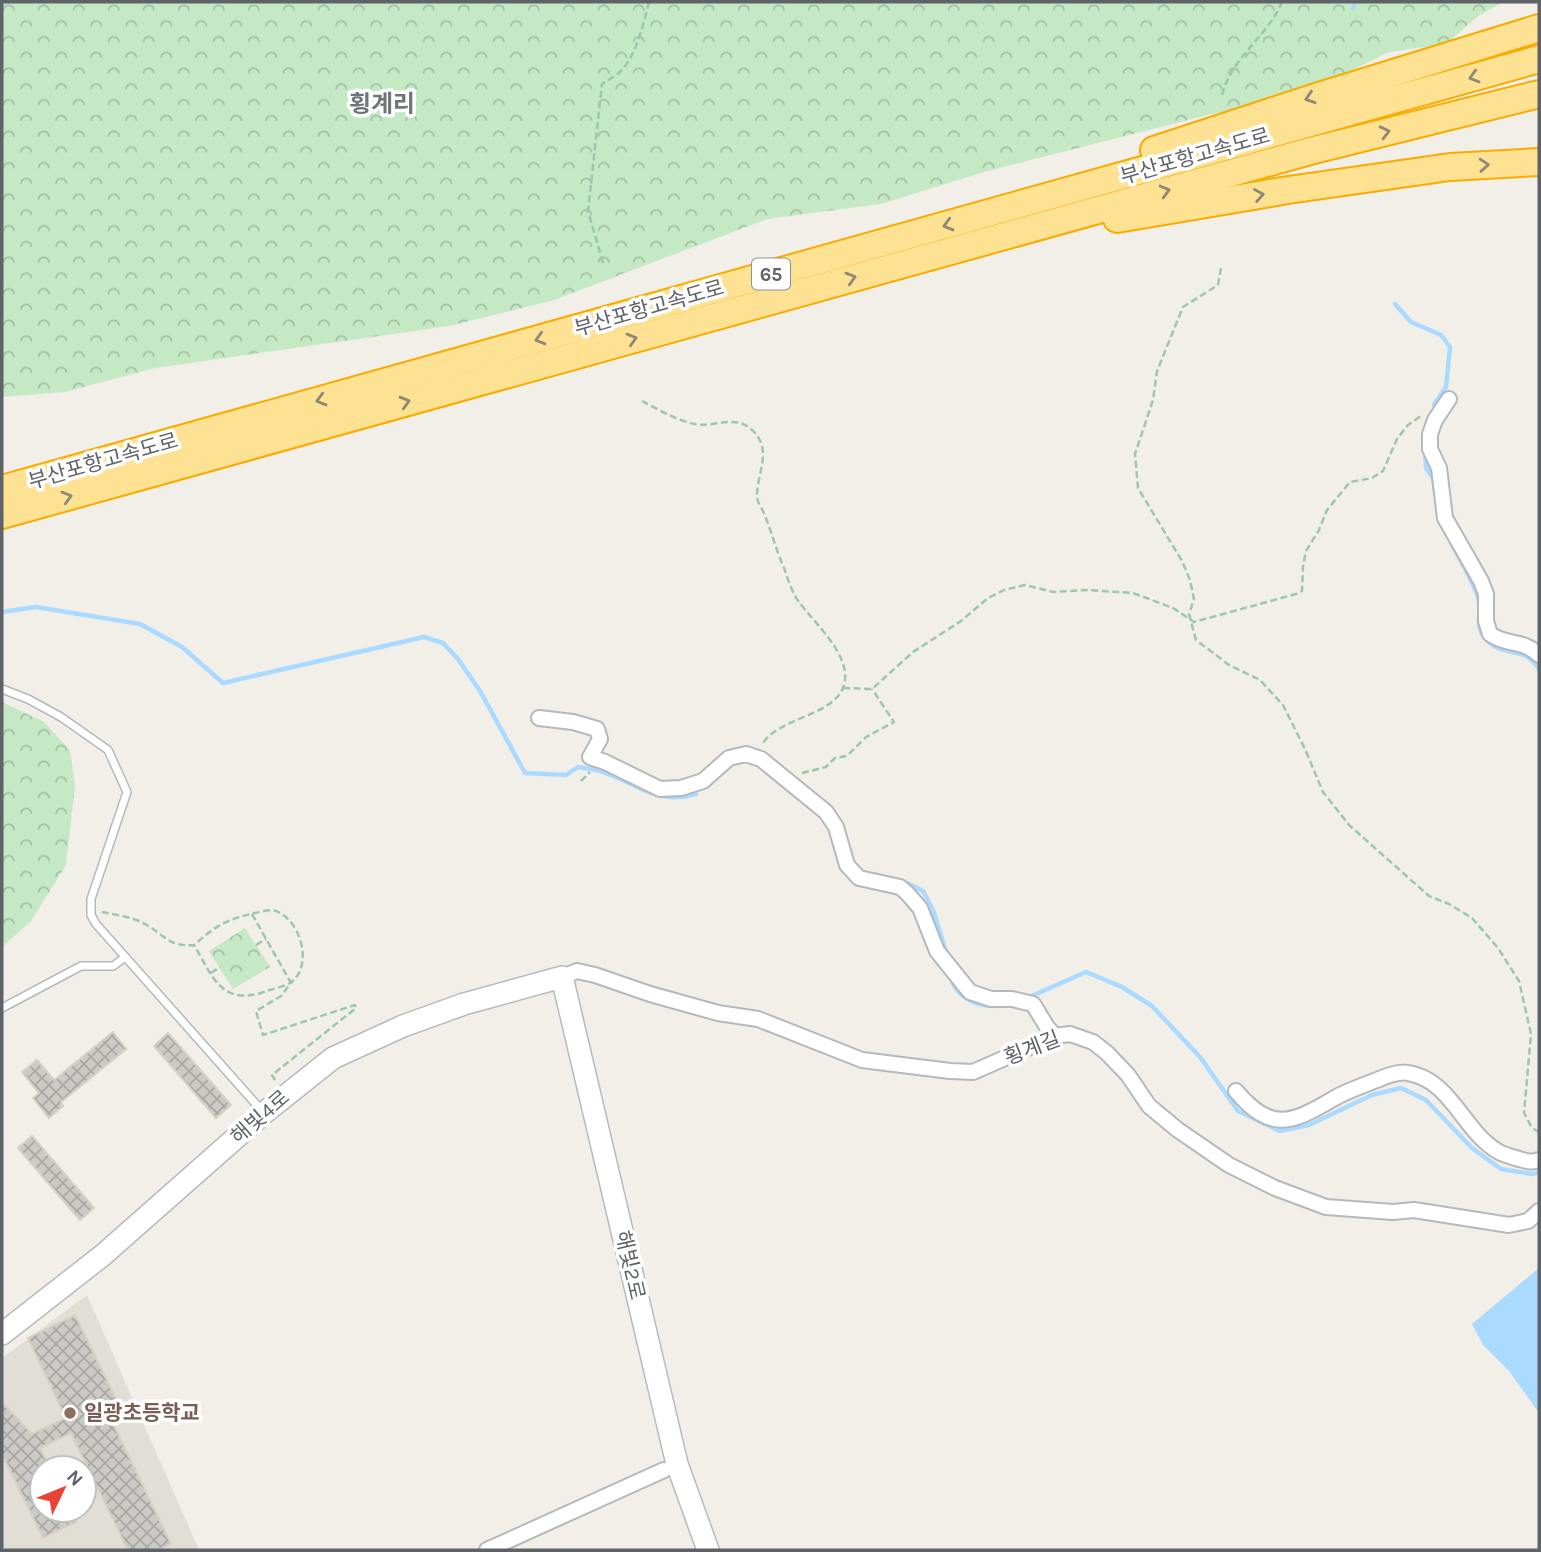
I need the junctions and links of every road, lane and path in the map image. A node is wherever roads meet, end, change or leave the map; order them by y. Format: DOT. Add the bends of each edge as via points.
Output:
graph roads {
  1 [pos="649,2"];
  2 [pos="1282,2"];
  3 [pos="1539,28"];
  4 [pos="1539,59"];
  5 [pos="1539,94"];
  6 [pos="1222,95"];
  7 [pos="1539,162"];
  8 [pos="977,216"];
  9 [pos="974,243"];
  10 [pos="603,263"];
  11 [pos="1221,268"];
  12 [pos="642,401"];
  13 [pos="1445,405"];
  14 [pos="2,489"];
  15 [pos="2,515"];
  16 [pos="1191,621"];
  17 [pos="1539,655"];
  18 [pos="843,688"];
  19 [pos="2,689"];
  20 [pos="872,689"];
  21 [pos="539,718"];
  22 [pos="755,757"];
  23 [pos="589,774"];
  24 [pos="581,781"];
  25 [pos="792,785"];
  26 [pos="91,911"];
  27 [pos="252,914"];
  28 [pos="266,939"];
  29 [pos="194,945"];
  30 [pos="256,945"];
  31 [pos="124,958"];
  32 [pos="220,967"];
  33 [pos="211,973"];
  34 [pos="562,977"];
  35 [pos="291,983"];
  36 [pos="2,1008"];
  37 [pos="1055,1035"];
  38 [pos="1236,1091"];
  39 [pos="286,1094"];
  40 [pos="264,1113"];
  41 [pos="1539,1132"];
  42 [pos="1539,1160"];
  43 [pos="1539,1211"];
  44 [pos="2,1334"];
  45 [pos="664,1470"];
  46 [pos="487,1550"];
  47 [pos="708,1550"];
  1 -- 10 [label="path" via="627,62 602,84 600,92 588,211"];
  2 -- 6 [label="path" via="1272,23 1237,64"];
  3 -- 8 [label="highway, one-way" via="1203,133"];
  4 -- 8 [label="highway, 부산포항고속도로 / 65, one-way"];
  9 -- 5 [label="highway, 부산포항고속도로 / 65, one-way"];
  9 -- 7 [label="highway, one-way" via="1288,190 1450,167"];
  8 -- 14 [label="highway, 부산포항고속도로 / 65, one-way"];
  15 -- 9 [label="highway, 부산포항고속도로 / 65, one-way"];
  11 -- 16 [label="path" via="1218,285 1183,307 1157,371 1153,400 1135,454 1138,488 1189,580 1194,599"];
  12 -- 18 [label="path" via="696,425 734,421 751,429 762,446 764,462 756,497 798,601 843,660"];
  13 -- 16 [label="path" via="1428,410 1408,425 1383,471 1350,482 1327,510 1306,551 1302,591"];
  13 -- 17 [label="street" via="1430,434 1430,449 1439,467 1445,518 1481,581 1490,634 1501,642 1525,644"];
  16 -- 20 [label="path" via="1173,608 1133,593 1053,592 1025,585 988,598"];
  16 -- 41 [label="path" via="1196,640 1259,680 1283,705 1322,792 1349,825 1429,896 1472,918 1498,948 1519,981 1531,1034 1524,1113"];
  18 -- 20 [label="path"];
  18 -- 22 [label="path" via="809,716 782,726 764,740"];
  19 -- 26 [label="lane" via="61,717 108,750 127,792"];
  20 -- 25 [label="path" via="894,722 866,737 847,756 802,773"];
  21 -- 22 [label="street" via="597,729 600,738 590,757 660,789 703,781 729,758"];
  22 -- 25 [label="street"];
  23 -- 24 [label="path"];
  25 -- 37 [label="street" via="836,827 847,865 859,878 900,887 920,908 937,951 970,992 1033,1004"];
  26 -- 29 [label="path" via="133,919 171,943"];
  26 -- 31 [label="lane"];
  27 -- 28 [label="path"];
  27 -- 29 [label="path" via="226,920"];
  27 -- 35 [label="path" via="276,911 301,939 303,964"];
  28 -- 30 [label="path"];
  28 -- 35 [label="path"];
  29 -- 33 [label="path"];
  31 -- 36 [label="lane" via="113,966 81,966"];
  31 -- 40 [label="lane"];
  32 -- 33 [label="path"];
  33 -- 35 [label="path" via="230,995 247,997"];
  34 -- 37 [label="street, 횡계길" via="577,971 718,1013 758,1019 862,1060 950,1071 973,1072"];
  34 -- 39 [label="street, 해빛4로" via="464,1004 363,1042 333,1058"];
  34 -- 47 [label="street, 해빛2로" via="677,1464"];
  35 -- 39 [label="path" via="281,996 256,1011 263,1035 356,1007 272,1075"];
  37 -- 43 [label="street, 횡계길" via="1070,1034 1107,1052 1149,1106 1229,1165 1326,1207 1414,1210 1509,1225 1528,1221"];
  38 -- 42 [label="street" via="1250,1108 1291,1121 1349,1090 1406,1072 1435,1083 1500,1153 1532,1163"];
  39 -- 40 [label="street, 해빛4로"];
  40 -- 44 [label="street, 해빛4로" via="103,1255"];
  45 -- 46 [label="street"];
}
